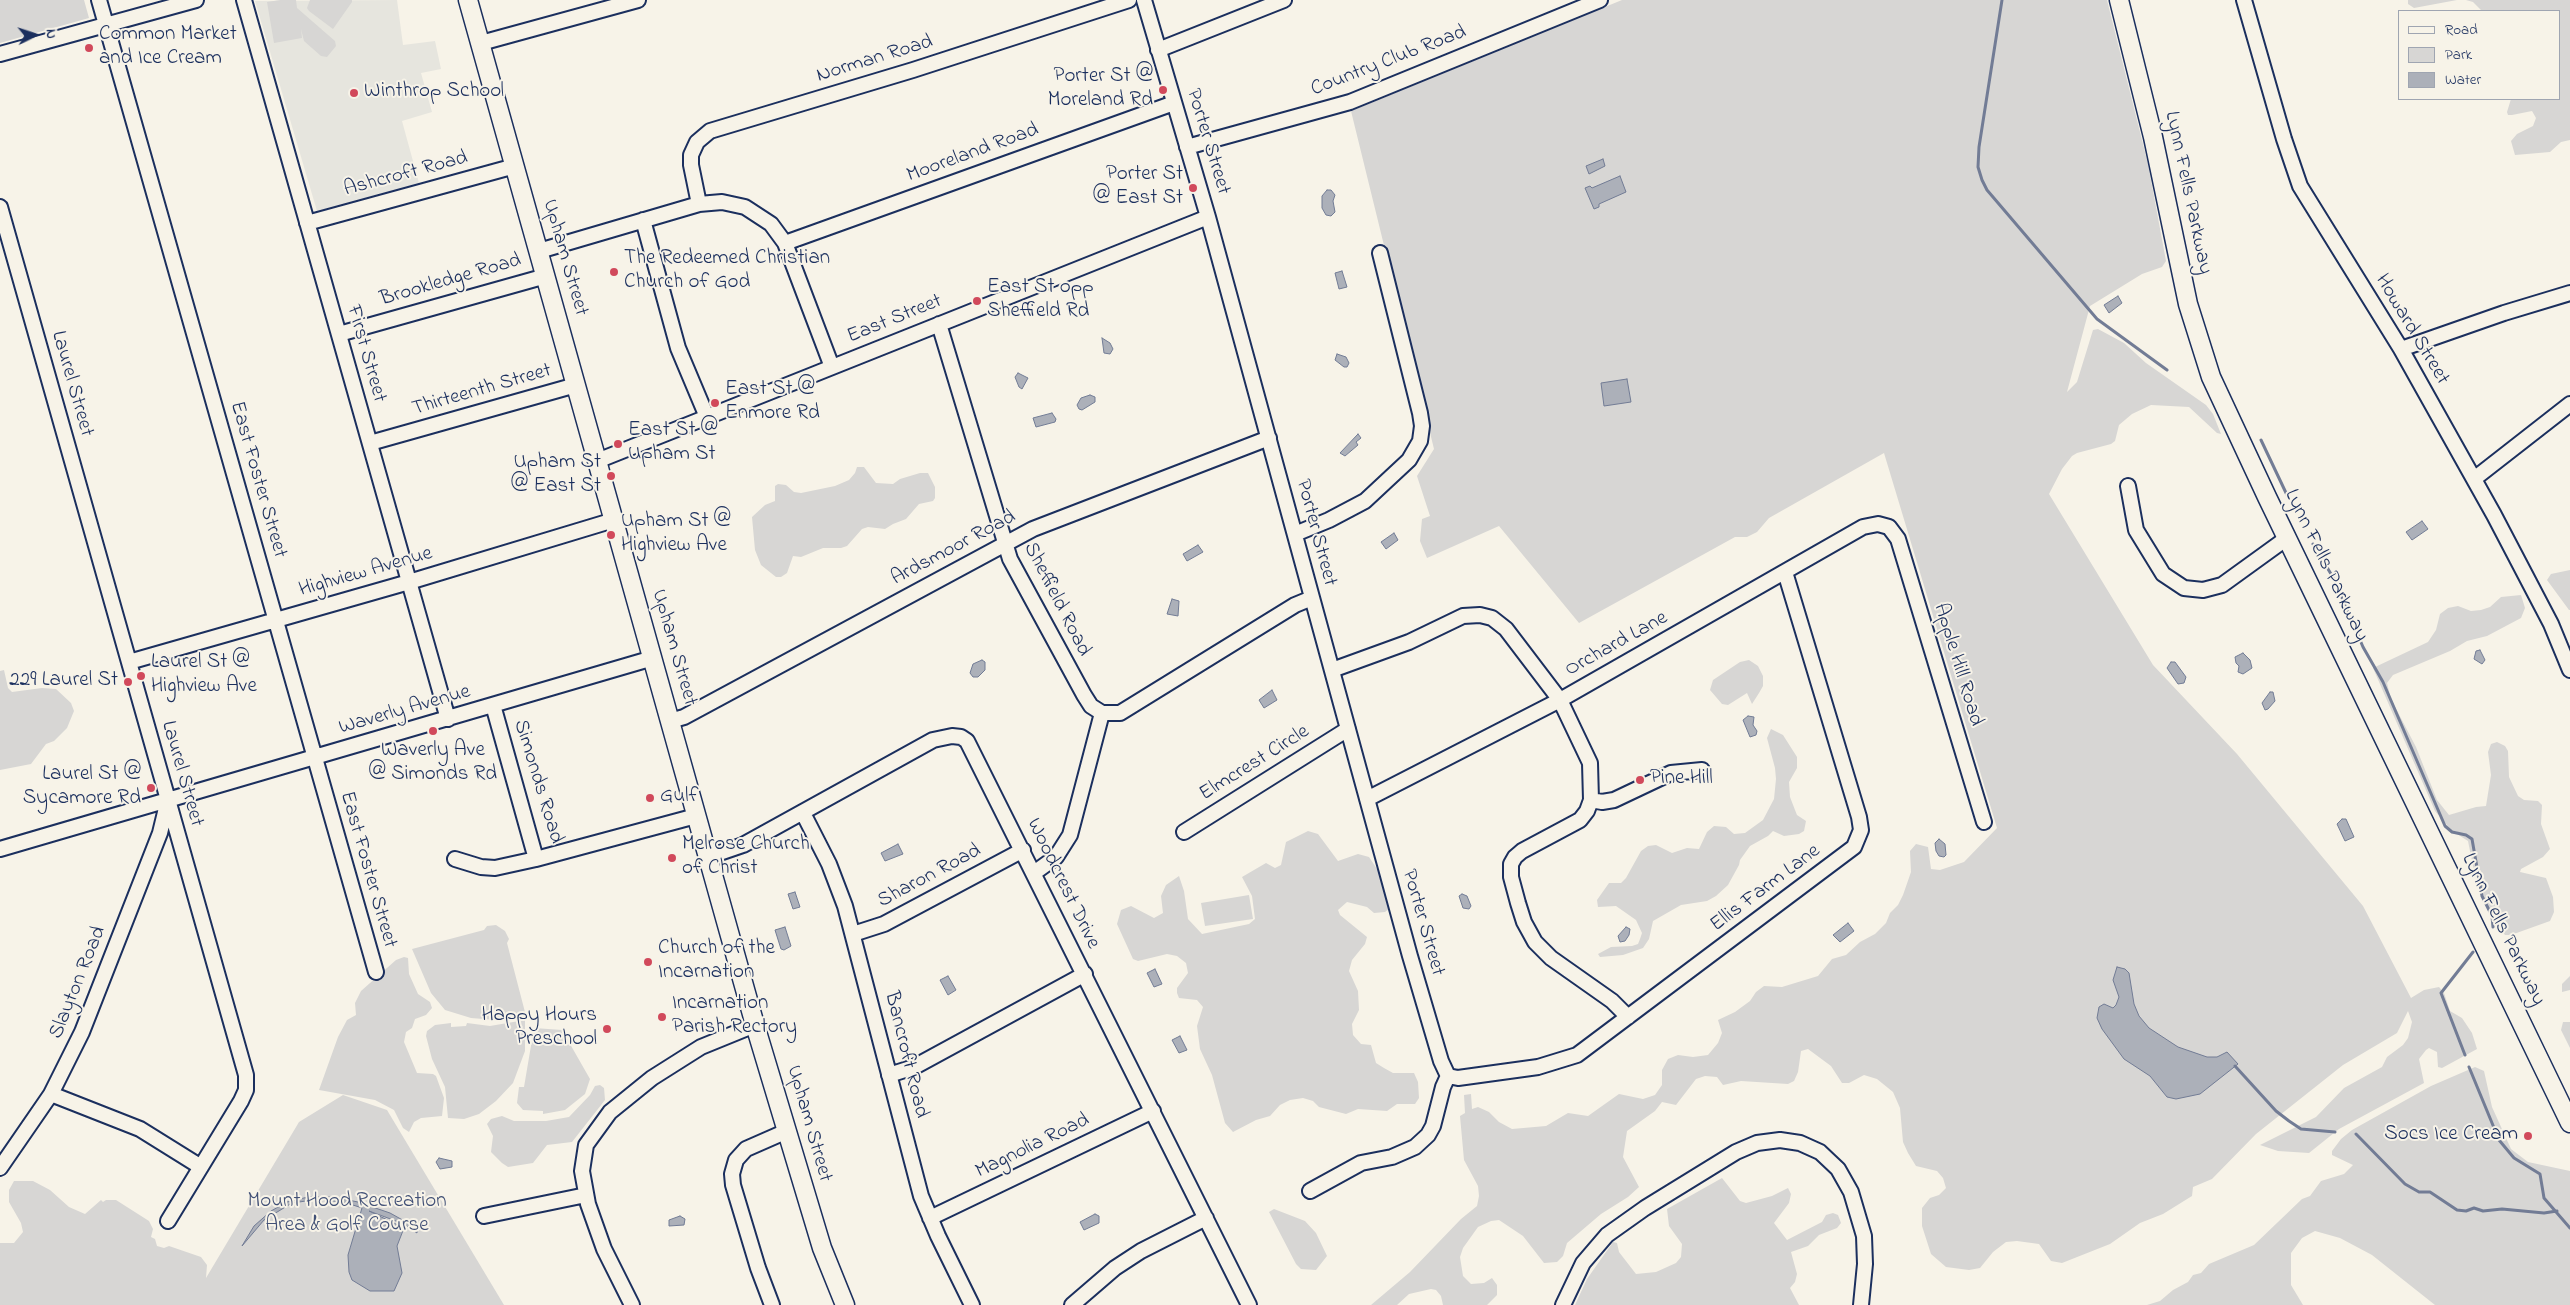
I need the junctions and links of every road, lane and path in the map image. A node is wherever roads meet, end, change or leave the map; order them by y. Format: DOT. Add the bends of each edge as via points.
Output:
graph roads {
  1 [pos="99,0"];
  2 [pos="196,0"];
  3 [pos="244,0"];
  4 [pos="468,0"];
  5 [pos="638,0"];
  6 [pos="1129,0"];
  7 [pos="1144,0"];
  8 [pos="1284,0"];
  9 [pos="1600,0"];
  10 [pos="2119,0"];
  11 [pos="2244,0"];
  12 [pos="106,24"];
  13 [pos="481,43"];
  14 [pos="1158,50"];
  15 [pos="0,54"];
  16 [pos="1174,103"];
  17 [pos="1187,147"];
  18 [pos="515,166"];
  19 [pos="699,204"];
  20 [pos="0,207"];
  21 [pos="1208,217"];
  22 [pos="643,220"];
  23 [pos="307,223"];
  24 [pos="785,244"];
  25 [pos="539,251"];
  26 [pos="1380,253"];
  27 [pos="546,276"];
  28 [pos="2570,293"];
  29 [pos="939,324"];
  30 [pos="339,334"];
  31 [pos="2401,349"];
  32 [pos="832,367"];
  33 [pos="576,385"];
  34 [pos="2570,404"];
  35 [pos="707,417"];
  36 [pos="1269,438"];
  37 [pos="370,443"];
  38 [pos="597,461"];
  39 [pos="2474,479"];
  40 [pos="2128,486"];
  41 [pos="614,520"];
  42 [pos="1883,525"];
  43 [pos="1295,534"];
  44 [pos="2287,538"];
  45 [pos="1005,545"];
  46 [pos="1785,572"];
  47 [pos="409,582"];
  48 [pos="1312,598"];
  49 [pos="276,620"];
  50 [pos="653,658"];
  51 [pos="129,662"];
  52 [pos="1332,670"];
  53 [pos="2570,670"];
  54 [pos="1560,700"];
  55 [pos="494,705"];
  56 [pos="1102,713"];
  57 [pos="448,719"];
  58 [pos="670,721"];
  59 [pos="1348,729"];
  60 [pos="315,758"];
  61 [pos="1702,770"];
  62 [pos="1367,799"];
  63 [pos="168,800"];
  64 [pos="1591,800"];
  65 [pos="803,813"];
  66 [pos="696,816"];
  67 [pos="1984,822"];
  68 [pos="1184,832"];
  69 [pos="0,849"];
  70 [pos="1023,850"];
  71 [pos="708,857"];
  72 [pos="455,859"];
  73 [pos="536,859"];
  74 [pos="1034,872"];
  75 [pos="853,934"];
  76 [pos="376,972"];
  77 [pos="1085,974"];
  78 [pos="1628,1017"];
  79 [pos="755,1025"];
  80 [pos="889,1074"];
  81 [pos="1448,1076"];
  82 [pos="51,1094"];
  83 [pos="1153,1111"];
  84 [pos="2570,1123"];
  85 [pos="786,1131"];
  86 [pos="200,1167"];
  87 [pos="0,1168"];
  88 [pos="1310,1191"];
  89 [pos="586,1195"];
  90 [pos="484,1216"];
  91 [pos="930,1218"];
  92 [pos="1206,1218"];
  93 [pos="168,1221"];
  94 [pos="632,1305"];
  95 [pos="772,1305"];
  96 [pos="846,1305"];
  97 [pos="972,1305"];
  98 [pos="1072,1305"];
  99 [pos="1249,1305"];
  100 [pos="1563,1305"];
  101 [pos="1861,1305"];
  1 -- 12 [label="street, East Foster Street"];
  2 -- 12 [label="street"];
  3 -- 23 [label="street, First Street"];
  4 -- 13 [label="main road, Upham Street"];
  5 -- 13 [label="street"];
  6 -- 19 [label="street, Norman Road" via="710,131 697,142 691,155 690,165"];
  7 -- 14 [label="street, Porter Street"];
  8 -- 14 [label="street"];
  9 -- 17 [label="street, Country Club Road" via="1348,103"];
  10 -- 44 [label="main road, Lynn Fells Parkway" via="2139,75 2196,334 2224,407"];
  11 -- 31 [label="street, Howard Street" via="2300,186"];
  12 -- 15 [label="street"];
  12 -- 49 [label="street, East Foster Street"];
  13 -- 18 [label="main road, Upham Street"];
  14 -- 16 [label="street, Porter Street"];
  16 -- 17 [label="street, Porter Street"];
  16 -- 24 [label="street, Mooreland Road"];
  17 -- 21 [label="street, Porter Street"];
  18 -- 23 [label="street, Ashcroft Road"];
  18 -- 25 [label="main road, Upham Street"];
  19 -- 22 [label="street"];
  19 -- 24 [label="street" via="722,202 752,210 771,224"];
  20 -- 51 [label="street, Laurel Street"];
  21 -- 29 [label="street, East Street"];
  21 -- 36 [label="street, Porter Street"];
  22 -- 25 [label="street"];
  22 -- 35 [label="street" via="678,348"];
  23 -- 30 [label="street, First Street"];
  24 -- 32 [label="street"];
  25 -- 27 [label="main road, Upham Street"];
  26 -- 43 [label="street" via="1420,413 1420,441 1409,460 1365,501"];
  27 -- 30 [label="street, Brookledge Road"];
  27 -- 33 [label="main road, Upham Street"];
  28 -- 31 [label="street"];
  29 -- 32 [label="street, East Street"];
  29 -- 45 [label="street, Sheffield Road"];
  30 -- 37 [label="street, First Street"];
  31 -- 39 [label="street, Howard Street"];
  32 -- 35 [label="street, East Street"];
  33 -- 37 [label="street, Thirteenth Street"];
  33 -- 38 [label="main road, Upham Street"];
  34 -- 39 [label="street"];
  35 -- 38 [label="street, East Street"];
  36 -- 43 [label="street, Porter Street"];
  36 -- 45 [label="street, Ardsmoor Road" via="1054,520"];
  37 -- 47 [label="street, First Street"];
  38 -- 41 [label="main road, Upham Street"];
  39 -- 53 [label="street, Howard Street" via="2538,598"];
  40 -- 44 [label="street" via="2136,530 2163,574 2184,588 2203,590 2222,585"];
  41 -- 47 [label="street, Highview Avenue"];
  41 -- 50 [label="main road, Upham Street"];
  42 -- 46 [label="street, Orchard Lane" via="1863,527"];
  42 -- 67 [label="street, Apple Hill Road" via="1891,529 1898,539"];
  43 -- 48 [label="street, Porter Street"];
  44 -- 84 [label="main road, Lynn Fells Parkway"];
  45 -- 56 [label="street, Sheffield Road" via="1084,695 1091,706"];
  45 -- 58 [label="street, Ardsmoor Road" via="684,717"];
  46 -- 54 [label="street, Orchard Lane"];
  46 -- 78 [label="street, Ellis Farm Lane" via="1859,817 1861,830 1858,839 1847,854"];
  47 -- 49 [label="street, Highview Avenue"];
  47 -- 57 [label="street, First Street"];
  48 -- 52 [label="street, Porter Street"];
  48 -- 56 [label="street" via="1295,605 1120,713"];
  49 -- 51 [label="street, Highview Avenue"];
  49 -- 60 [label="street, East Foster Street"];
  50 -- 55 [label="street, Waverly Avenue"];
  50 -- 58 [label="main road, Upham Street"];
  51 -- 63 [label="street, Laurel Street"];
  52 -- 54 [label="street" via="1408,642 1459,618 1480,614 1503,626"];
  52 -- 59 [label="street, Porter Street"];
  54 -- 62 [label="street, Orchard Lane"];
  54 -- 64 [label="street" via="1590,763"];
  55 -- 57 [label="street, Waverly Avenue"];
  55 -- 73 [label="street, Simonds Road"];
  56 -- 74 [label="street" via="1070,835 1056,857"];
  57 -- 60 [label="street, Waverly Avenue"];
  58 -- 66 [label="main road, Upham Street"];
  59 -- 62 [label="street, Porter Street"];
  59 -- 68 [label="street, Elmcrest Circle"];
  60 -- 63 [label="street, Waverly Avenue"];
  60 -- 76 [label="street, East Foster Street"];
  61 -- 64 [label="street" via="1671,773 1614,800"];
  62 -- 81 [label="street, Porter Street" via="1441,1062"];
  63 -- 69 [label="street, Waverly Avenue"];
  63 -- 82 [label="street, Slayton Road" via="160,833 97,996"];
  63 -- 86 [label="street, Laurel Street" via="246,1079 241,1101"];
  64 -- 78 [label="street" via="1585,814 1576,823 1515,857 1511,864 1511,877 1524,922 1539,947 1612,1001"];
  65 -- 70 [label="street, Woodcrest Drive" via="926,743 940,737 958,736 973,750"];
  65 -- 71 [label="street, Woodcrest Drive" via="737,848"];
  65 -- 75 [label="street, Bancroft Road" via="834,873"];
  66 -- 71 [label="main road, Upham Street"];
  66 -- 73 [label="street, Simonds Road"];
  70 -- 74 [label="street, Woodcrest Drive"];
  70 -- 75 [label="street, Sharon Road" via="884,924"];
  71 -- 79 [label="main road, Upham Street"];
  72 -- 73 [label="street" via="495,868"];
  74 -- 77 [label="street, Woodcrest Drive"];
  75 -- 80 [label="street, Bancroft Road"];
  77 -- 80 [label="street" via="914,1067"];
  77 -- 83 [label="street, Woodcrest Drive"];
  78 -- 81 [label="street, Ellis Farm Lane" via="1586,1050 1562,1062 1458,1078"];
  79 -- 85 [label="main road, Upham Street"];
  79 -- 89 [label="street" via="719,1038 684,1057 610,1112 585,1148 582,1171"];
  80 -- 91 [label="street, Bancroft Road" via="914,1173"];
  81 -- 88 [label="street" via="1433,1126 1415,1147 1392,1157 1361,1163"];
  82 -- 86 [label="street" via="140,1129"];
  82 -- 87 [label="street, Slayton Road"];
  83 -- 91 [label="street, Magnolia Road"];
  83 -- 92 [label="street, Woodcrest Drive"];
  85 -- 95 [label="street" via="746,1149 736,1160 732,1174"];
  85 -- 96 [label="main road, Upham Street" via="822,1248"];
  86 -- 93 [label="street, Laurel Street"];
  89 -- 90 [label="street"];
  89 -- 94 [label="street" via="602,1244"];
  91 -- 97 [label="street, Bancroft Road"];
  92 -- 98 [label="street" via="1141,1251 1115,1268"];
  92 -- 99 [label="street, Woodcrest Drive"];
  100 -- 101 [label="street" via="1582,1263 1607,1235 1736,1152 1757,1143 1780,1140 1800,1143 1820,1152 1835,1165 1847,1183 1864,1236"];
}
